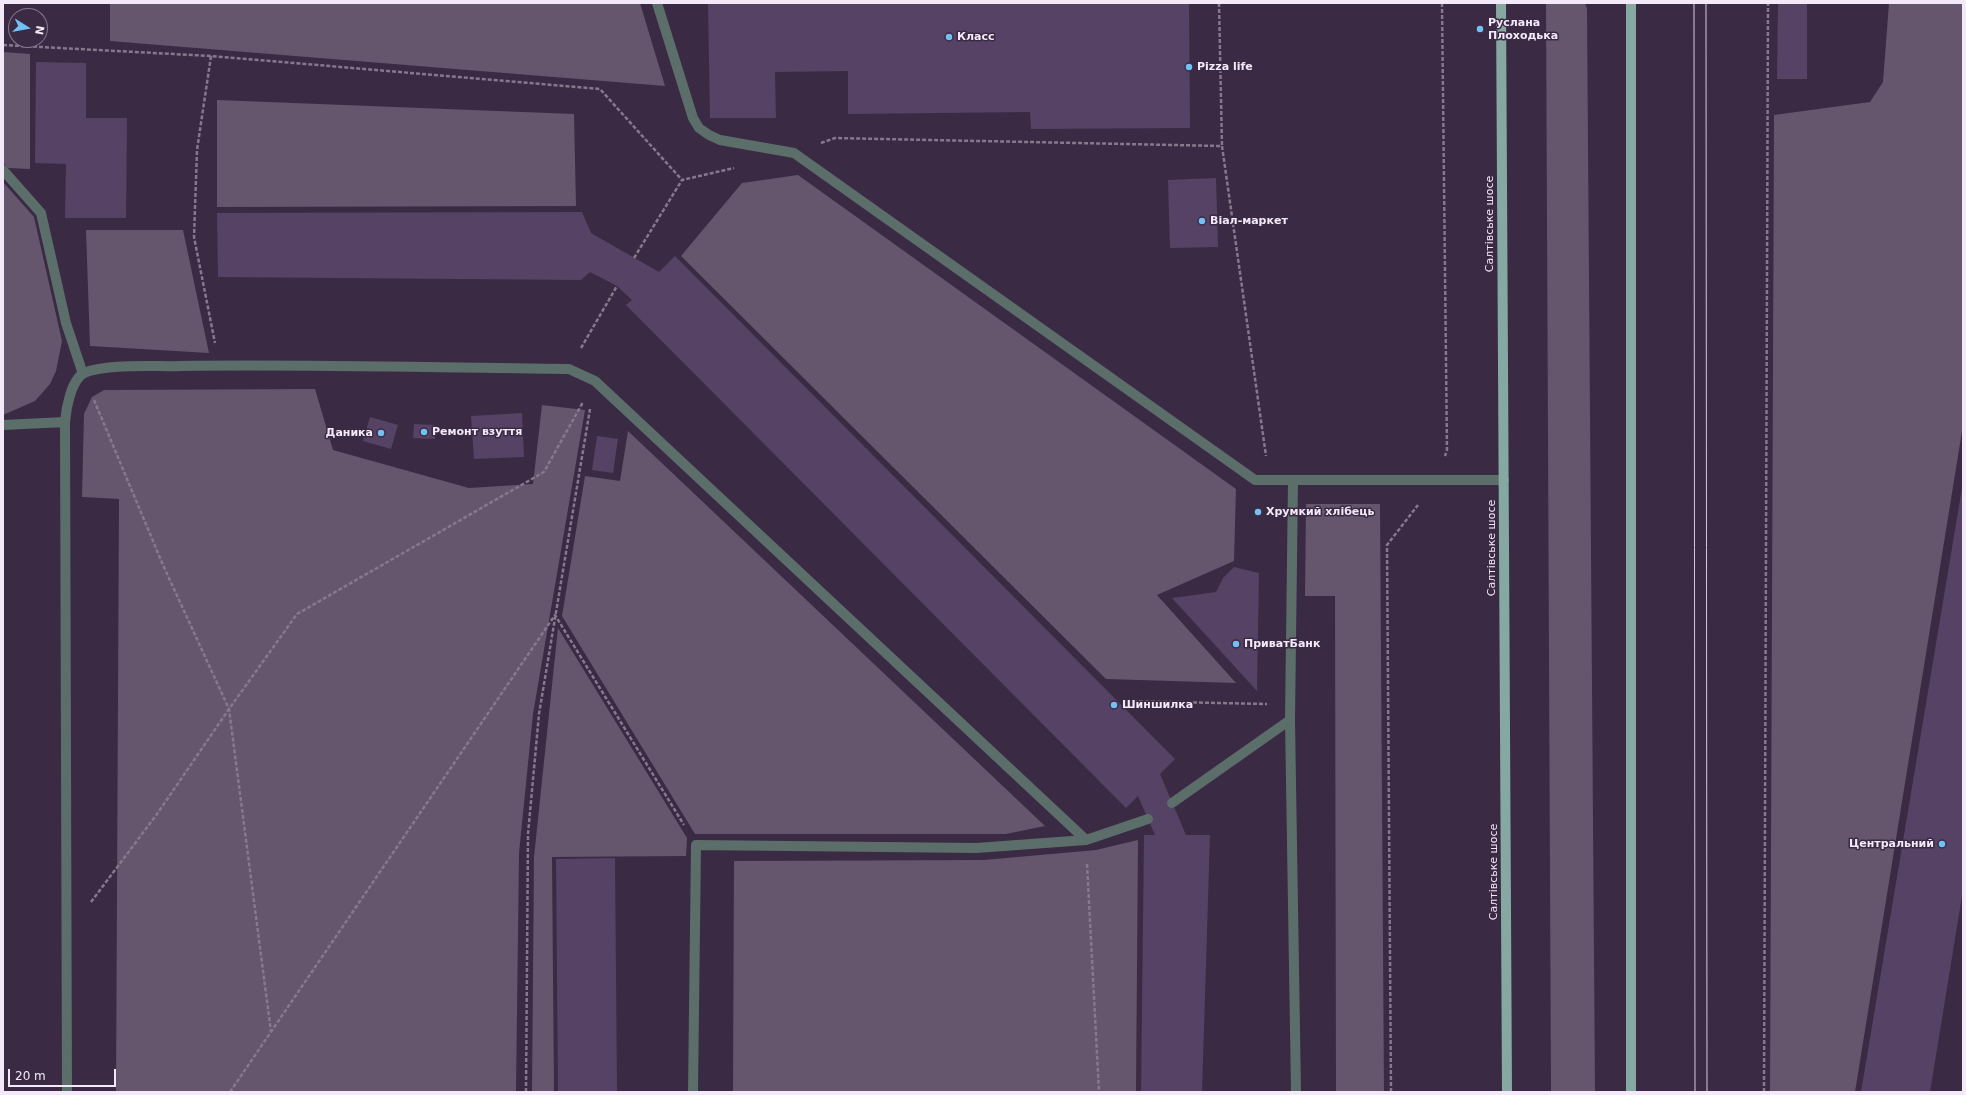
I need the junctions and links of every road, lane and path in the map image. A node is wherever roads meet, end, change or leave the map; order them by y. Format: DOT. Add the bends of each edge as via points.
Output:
graph roads {
  1 [pos="657,3"];
  2 [pos="1219,3"];
  3 [pos="1442,3"];
  4 [pos="1500,3"];
  5 [pos="1631,3"];
  6 [pos="1768,3"];
  7 [pos="3,45"];
  8 [pos="211,56"];
  9 [pos="1222,146"];
  10 [pos="794,153"];
  11 [pos="742,166"];
  12 [pos="3,170"];
  13 [pos="682,180"];
  14 [pos="634,258"];
  15 [pos="617,286"];
  16 [pos="220,366"];
  17 [pos="569,370"];
  18 [pos="83,374"];
  19 [pos="595,381"];
  20 [pos="65,422"];
  21 [pos="3,425"];
  22 [pos="1293,480"];
  23 [pos="1438,480"];
  24 [pos="1504,480"];
  25 [pos="1270,481"];
  26 [pos="555,615"];
  27 [pos="1127,700"];
  28 [pos="1290,705"];
  29 [pos="229,709"];
  30 [pos="1290,720"];
  31 [pos="1172,803"];
  32 [pos="1148,819"];
  33 [pos="1086,840"];
  34 [pos="696,845"];
  35 [pos="90,903"];
  36 [pos="271,1033"];
  37 [pos="67,1092"];
  38 [pos="230,1092"];
  39 [pos="526,1092"];
  40 [pos="693,1092"];
  41 [pos="1099,1092"];
  42 [pos="1296,1092"];
  43 [pos="1391,1092"];
  44 [pos="1507,1092"];
  45 [pos="1631,1092"];
  46 [pos="1764,1092"];
  1 -- 10 [label="lane" via="689,108 699,128 720,140"];
  2 -- 9 [label="path"];
  3 -- 23 [label="path" via="1447,450"];
  4 -- 24 [label="main road, Салтівське шосе"];
  5 -- 45 [label="main road"];
  6 -- 46 [label="path"];
  7 -- 8 [label="path"];
  8 -- 13 [label="path" via="600,89"];
  8 -- 16 [label="path" via="197,150 194,237"];
  9 -- 10 [label="path" via="835,138"];
  9 -- 25 [label="path"];
  10 -- 25 [label="lane" via="1255,480"];
  11 -- 13 [label="path"];
  12 -- 18 [label="lane" via="41,213 66,323"];
  13 -- 14 [label="path"];
  15 -- 17 [label="path"];
  16 -- 17 [label="lane"];
  16 -- 18 [label="lane" via="104,368"];
  17 -- 19 [label="lane"];
  18 -- 20 [label="lane" via="71,391"];
  18 -- 29 [label="path" via="163,565"];
  19 -- 26 [label="path"];
  19 -- 29 [label="path" via="544,472 298,614"];
  19 -- 33 [label="lane"];
  20 -- 21 [label="lane"];
  20 -- 37 [label="lane"];
  22 -- 23 [label="lane"];
  22 -- 25 [label="lane"];
  22 -- 28 [label="lane"];
  23 -- 24 [label="lane"];
  23 -- 43 [label="path" via="1387,545"];
  24 -- 44 [label="main road, Салтівське шосе"];
  26 -- 34 [label="path"];
  26 -- 36 [label="path"];
  26 -- 39 [label="path" via="539,714 528,834"];
  27 -- 28 [label="path"];
  28 -- 30 [label="lane"];
  29 -- 35 [label="path" via="157,814"];
  29 -- 36 [label="path"];
  30 -- 31 [label="lane"];
  30 -- 42 [label="lane"];
  32 -- 33 [label="lane"];
  33 -- 34 [label="lane" via="976,848"];
  33 -- 41 [label="path"];
  34 -- 40 [label="lane"];
  36 -- 38 [label="path"];
}
